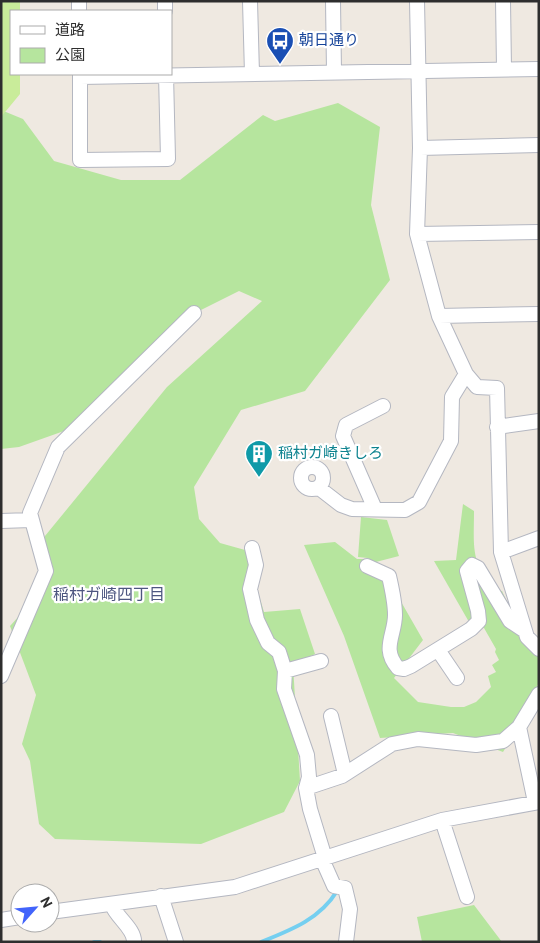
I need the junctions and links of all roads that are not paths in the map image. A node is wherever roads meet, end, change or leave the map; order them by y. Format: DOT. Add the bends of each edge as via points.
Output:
graph roads {
  1 [pos="250,1"];
  2 [pos="333,1"];
  3 [pos="418,1"];
  4 [pos="503,1"];
  5 [pos="504,69"];
  6 [pos="539,69"];
  7 [pos="419,71"];
  8 [pos="334,72"];
  9 [pos="172,74"];
  10 [pos="252,74"];
  11 [pos="80,75"];
  12 [pos="166,75"];
  13 [pos="539,145"];
  14 [pos="420,148"];
  15 [pos="539,232"];
  16 [pos="417,234"];
  17 [pos="194,312"];
  18 [pos="539,314"];
  19 [pos="439,316"];
  20 [pos="466,374"];
  21 [pos="383,406"];
  22 [pos="539,422"];
  23 [pos="497,427"];
  24 [pos="319,488"];
  25 [pos="375,510"];
  26 [pos="32,520"];
  27 [pos="1,521"];
  28 [pos="539,538"];
  29 [pos="252,548"];
  30 [pos="501,552"];
  31 [pos="367,566"];
  32 [pos="525,631"];
  33 [pos="539,649"];
  34 [pos="438,650"];
  35 [pos="321,661"];
  36 [pos="285,671"];
  37 [pos="1,676"];
  38 [pos="457,678"];
  39 [pos="539,694"];
  40 [pos="331,716"];
  41 [pos="519,727"];
  42 [pos="345,774"];
  43 [pos="306,788"];
  44 [pos="537,802"];
  45 [pos="442,820"];
  46 [pos="323,859"];
  47 [pos="161,896"];
  48 [pos="467,897"];
  49 [pos="112,905"];
  50 [pos="60,911"];
  51 [pos="134,940"];
  52 [pos="176,942"];
  53 [pos="346,942"];
  1 -- 10 [label="street"];
  2 -- 8 [label="street"];
  3 -- 7 [label="street"];
  4 -- 5 [label="street"];
  5 -- 6 [label="street"];
  5 -- 7 [label="street"];
  7 -- 8 [label="street"];
  7 -- 14 [label="street"];
  8 -- 10 [label="street"];
  9 -- 10 [label="street"];
  11 -- 12 [label="street" via="80,160 100,160 168,159"];
  13 -- 14 [label="street"];
  14 -- 16 [label="street"];
  15 -- 16 [label="street"];
  16 -- 19 [label="street"];
  17 -- 26 [label="street" via="58,447 30,513"];
  18 -- 19 [label="street"];
  19 -- 20 [label="street"];
  20 -- 23 [label="street" via="477,387 497,388"];
  20 -- 25 [label="street" via="452,397 451,441 426,492 405,510"];
  21 -- 25 [label="street" via="346,425 343,436"];
  22 -- 23 [label="street"];
  23 -- 30 [label="street"];
  24 -- 25 [label="street" via="341,505"];
  26 -- 27 [label="street"];
  26 -- 37 [label="street" via="46,571"];
  28 -- 30 [label="street"];
  29 -- 36 [label="street" via="256,566 250,589 257,620 268,643 278,652"];
  30 -- 32 [label="street"];
  31 -- 34 [label="street" via="389,576 395,615 389,641 398,668 404,669"];
  32 -- 33 [label="street"];
  32 -- 34 [label="street" via="510,621 483,575 472,565 467,571 479,621"];
  34 -- 38 [label="street"];
  35 -- 36 [label="street"];
  36 -- 43 [label="street" via="284,689 306,755 309,777"];
  39 -- 41 [label="street"];
  40 -- 42 [label="street"];
  41 -- 42 [label="street" via="503,741 476,745 418,739 392,744"];
  41 -- 44 [label="street"];
  42 -- 43 [label="street"];
  43 -- 46 [label="street"];
  44 -- 45 [label="street"];
  45 -- 46 [label="street"];
  45 -- 48 [label="street"];
  46 -- 47 [label="street" via="235,886"];
  46 -- 53 [label="street" via="334,886 345,888 350,910"];
  47 -- 49 [label="street"];
  47 -- 52 [label="street"];
  49 -- 50 [label="street"];
  49 -- 51 [label="street"];
}
